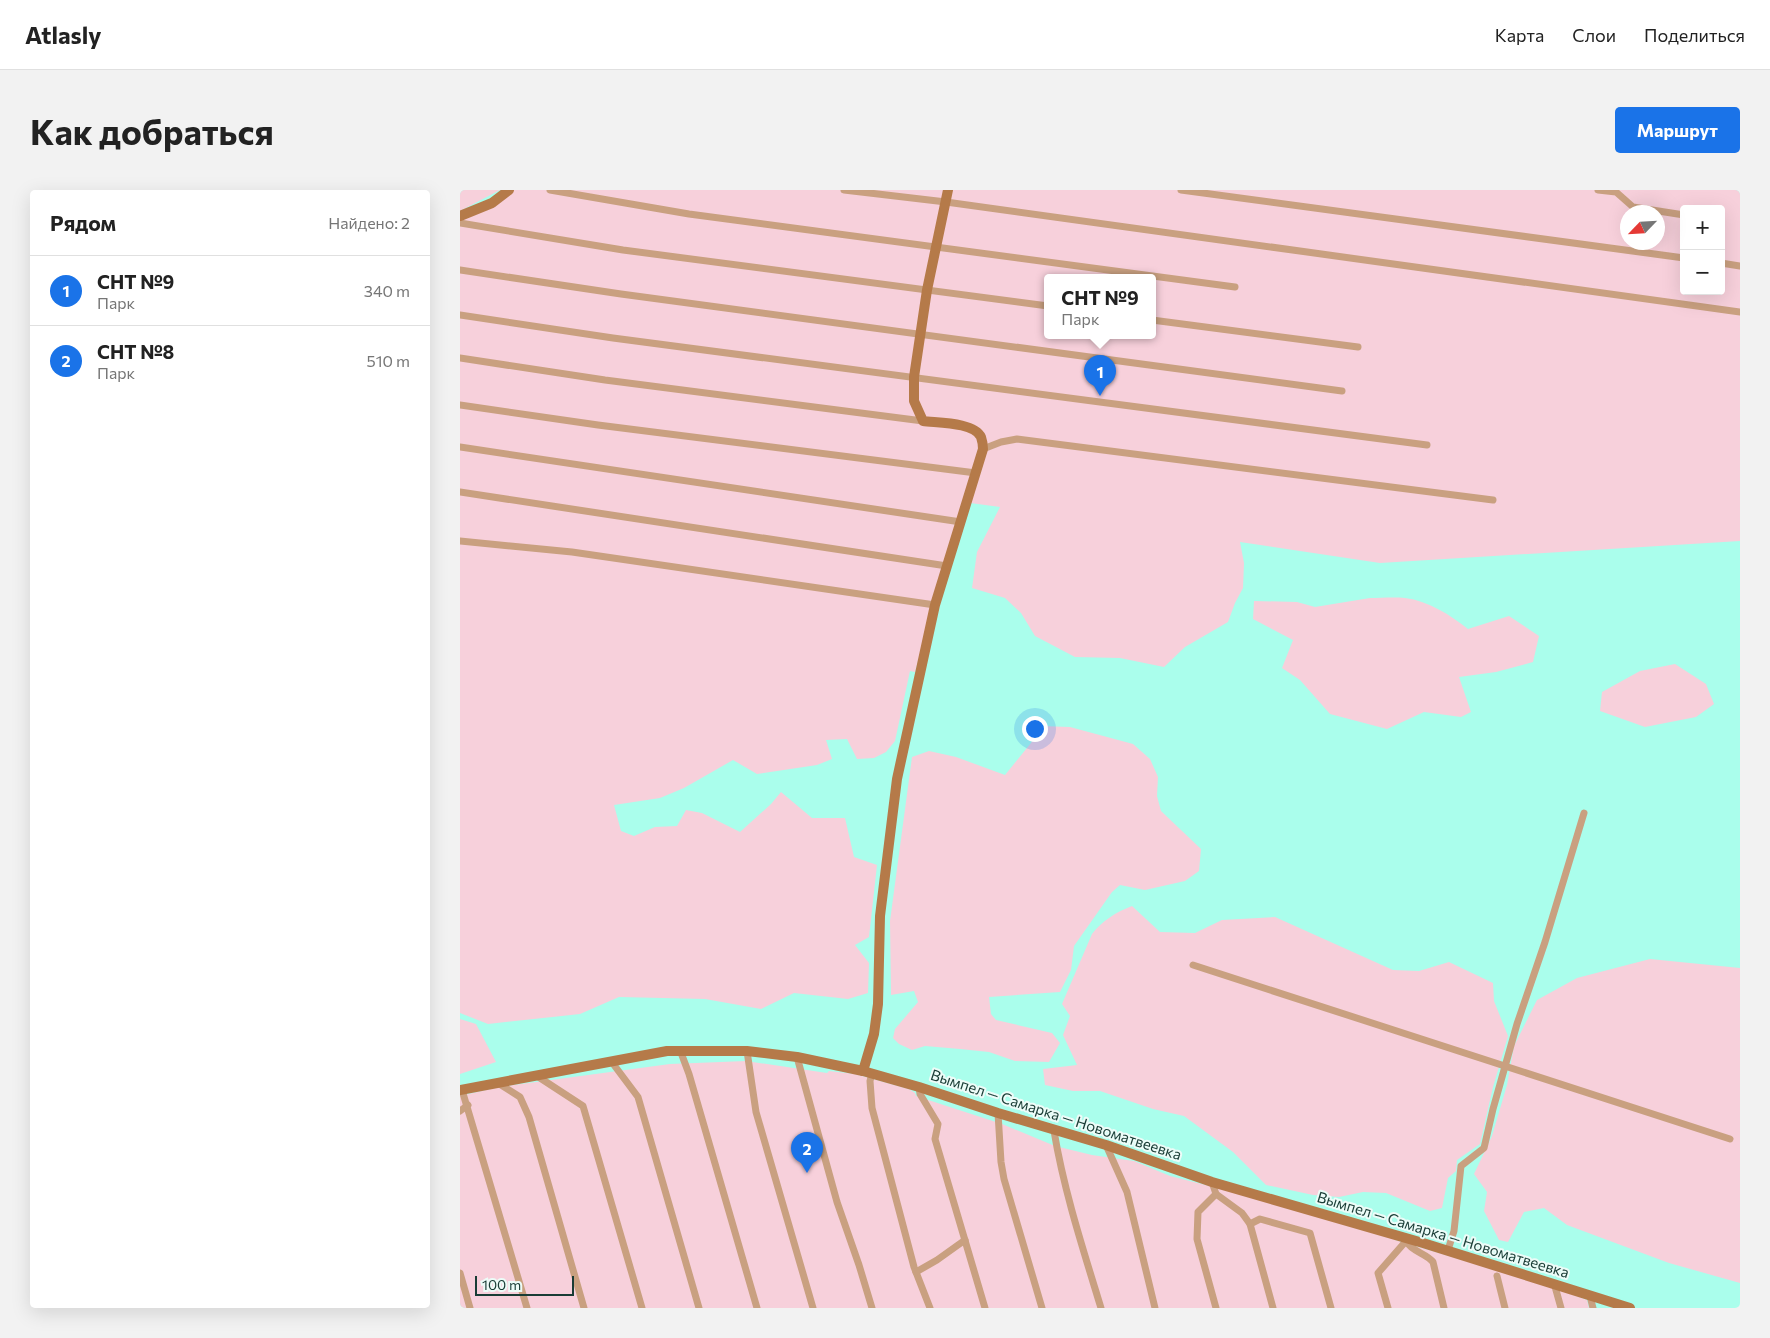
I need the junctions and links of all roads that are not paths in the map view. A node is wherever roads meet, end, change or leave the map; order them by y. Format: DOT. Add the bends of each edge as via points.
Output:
graph roads {
  1 [pos="509,190"];
  2 [pos="550,190"];
  3 [pos="844,190"];
  4 [pos="948,190"];
  5 [pos="1181,190"];
  6 [pos="1598,190"];
  7 [pos="946,202"];
  8 [pos="1680,215"];
  9 [pos="460,216"];
  10 [pos="460,222"];
  11 [pos="936,246"];
  12 [pos="1680,257"];
  13 [pos="1725,264"];
  14 [pos="1740,266"];
  15 [pos="460,270"];
  16 [pos="1140,274"];
  17 [pos="1156,276"];
  18 [pos="1235,287"];
  19 [pos="927,290"];
  20 [pos="1044,305"];
  21 [pos="1740,312"];
  22 [pos="460,315"];
  23 [pos="1156,321"];
  24 [pos="920,334"];
  25 [pos="1358,347"];
  26 [pos="460,358"];
  27 [pos="914,377"];
  28 [pos="1342,391"];
  29 [pos="460,405"];
  30 [pos="923,421"];
  31 [pos="1427,445"];
  32 [pos="460,447"];
  33 [pos="983,449"];
  34 [pos="976,473"];
  35 [pos="460,492"];
  36 [pos="1493,500"];
  37 [pos="961,522"];
  38 [pos="460,541"];
  39 [pos="947,566"];
  40 [pos="935,605"];
  41 [pos="1584,813"];
  42 [pos="1193,965"];
  43 [pos="680,1050"];
  44 [pos="747,1052"];
  45 [pos="797,1057"];
  46 [pos="611,1061"];
  47 [pos="1505,1066"];
  48 [pos="868,1072"];
  49 [pos="537,1076"];
  50 [pos="498,1083"];
  51 [pos="919,1087"];
  52 [pos="461,1090"];
  53 [pos="468,1105"];
  54 [pos="460,1112"];
  55 [pos="998,1113"];
  56 [pos="1054,1130"];
  57 [pos="1730,1139"];
  58 [pos="1106,1145"];
  59 [pos="1212,1182"];
  60 [pos="1216,1194"];
  61 [pos="1250,1224"];
  62 [pos="965,1240"];
  63 [pos="1407,1240"];
  64 [pos="1448,1250"];
  65 [pos="916,1272"];
  66 [pos="460,1273"];
  67 [pos="1496,1276"];
  68 [pos="1554,1284"];
  69 [pos="1590,1296"];
  70 [pos="470,1308"];
  71 [pos="528,1308"];
  72 [pos="584,1308"];
  73 [pos="642,1308"];
  74 [pos="699,1308"];
  75 [pos="757,1308"];
  76 [pos="813,1308"];
  77 [pos="872,1308"];
  78 [pos="930,1308"];
  79 [pos="985,1308"];
  80 [pos="1042,1308"];
  81 [pos="1100,1308"];
  82 [pos="1155,1308"];
  83 [pos="1216,1308"];
  84 [pos="1273,1308"];
  85 [pos="1331,1308"];
  86 [pos="1388,1308"];
  87 [pos="1444,1308"];
  88 [pos="1505,1308"];
  89 [pos="1562,1308"];
  90 [pos="1593,1308"];
  91 [pos="1630,1308"];
  1 -- 9 [label="main road" via="492,203"];
  2 -- 11 [label="street" via="689,214"];
  3 -- 7 [label="street"];
  4 -- 7 [label="main road"];
  5 -- 12 [label="street"];
  6 -- 8 [label="street" via="1616,192 1633,207"];
  7 -- 11 [label="main road"];
  7 -- 21 [label="street"];
  10 -- 19 [label="street" via="623,250"];
  11 -- 16 [label="street"];
  11 -- 19 [label="main road"];
  13 -- 14 [label="street"];
  15 -- 24 [label="street"];
  17 -- 18 [label="street"];
  19 -- 20 [label="street"];
  19 -- 24 [label="main road"];
  22 -- 27 [label="street"];
  23 -- 25 [label="street"];
  24 -- 27 [label="main road"];
  24 -- 28 [label="street"];
  26 -- 30 [label="street"];
  27 -- 30 [label="main road" via="914,401"];
  27 -- 31 [label="street"];
  29 -- 34 [label="street"];
  30 -- 33 [label="main road" via="976,430"];
  32 -- 37 [label="street"];
  33 -- 34 [label="main road"];
  33 -- 36 [label="street" via="1017,439"];
  34 -- 37 [label="main road"];
  35 -- 39 [label="street"];
  37 -- 39 [label="main road"];
  38 -- 40 [label="street" via="572,552"];
  39 -- 40 [label="main road"];
  40 -- 48 [label="main road" via="897,779 880,916 878,1004"];
  41 -- 47 [label="street"];
  42 -- 47 [label="street"];
  43 -- 44 [label="main road, Вымпел — Самарка — Новоматвеевка"];
  43 -- 46 [label="main road, Вымпел — Самарка — Новоматвеевка"];
  43 -- 75 [label="street" via="690,1074"];
  44 -- 45 [label="main road, Вымпел — Самарка — Новоматвеевка"];
  44 -- 76 [label="street" via="756,1112"];
  45 -- 48 [label="main road, Вымпел — Самарка — Новоматвеевка"];
  45 -- 77 [label="street" via="837,1202"];
  46 -- 49 [label="main road, Вымпел — Самарка — Новоматвеевка"];
  46 -- 74 [label="street" via="638,1097"];
  47 -- 57 [label="street"];
  47 -- 64 [label="street" via="1484,1148 1461,1166 1454,1231"];
  48 -- 51 [label="main road, Вымпел — Самарка — Новоматвеевка"];
  48 -- 65 [label="street" via="872,1108"];
  49 -- 50 [label="main road, Вымпел — Самарка — Новоматвеевка"];
  49 -- 73 [label="street" via="583,1106"];
  50 -- 52 [label="main road, Вымпел — Самарка — Новоматвеевка"];
  50 -- 72 [label="street" via="520,1097 529,1117"];
  51 -- 55 [label="main road, Вымпел — Самарка — Новоматвеевка"];
  51 -- 62 [label="street" via="938,1124 935,1139"];
  52 -- 53 [label="street"];
  53 -- 54 [label="street"];
  53 -- 71 [label="street"];
  55 -- 56 [label="main road, Вымпел — Самарка — Новоматвеевка"];
  55 -- 80 [label="street" via="1004,1179"];
  56 -- 58 [label="main road, Вымпел — Самарка — Новоматвеевка"];
  56 -- 81 [label="street" via="1060,1167"];
  58 -- 59 [label="main road, Вымпел — Самарка — Новоматвеевка"];
  58 -- 82 [label="street" via="1128,1192"];
  59 -- 60 [label="street"];
  59 -- 63 [label="main road, Вымпел — Самарка — Новоматвеевка"];
  60 -- 61 [label="street" via="1242,1213"];
  60 -- 83 [label="street" via="1198,1212 1197,1239"];
  61 -- 84 [label="street"];
  61 -- 85 [label="street" via="1260,1219 1310,1233"];
  62 -- 65 [label="street"];
  62 -- 79 [label="street"];
  63 -- 64 [label="main road, Вымпел — Самарка — Новоматвеевка"];
  63 -- 86 [label="street" via="1378,1273"];
  63 -- 87 [label="street" via="1408,1245 1433,1262"];
  64 -- 68 [label="main road, Вымпел — Самарка — Новоматвеевка"];
  65 -- 78 [label="street"];
  66 -- 70 [label="street"];
  67 -- 88 [label="street"];
  68 -- 69 [label="main road, Вымпел — Самарка — Новоматвеевка"];
  68 -- 89 [label="street"];
  69 -- 90 [label="street"];
  69 -- 91 [label="main road, Вымпел — Самарка — Новоматвеевка"];
}
